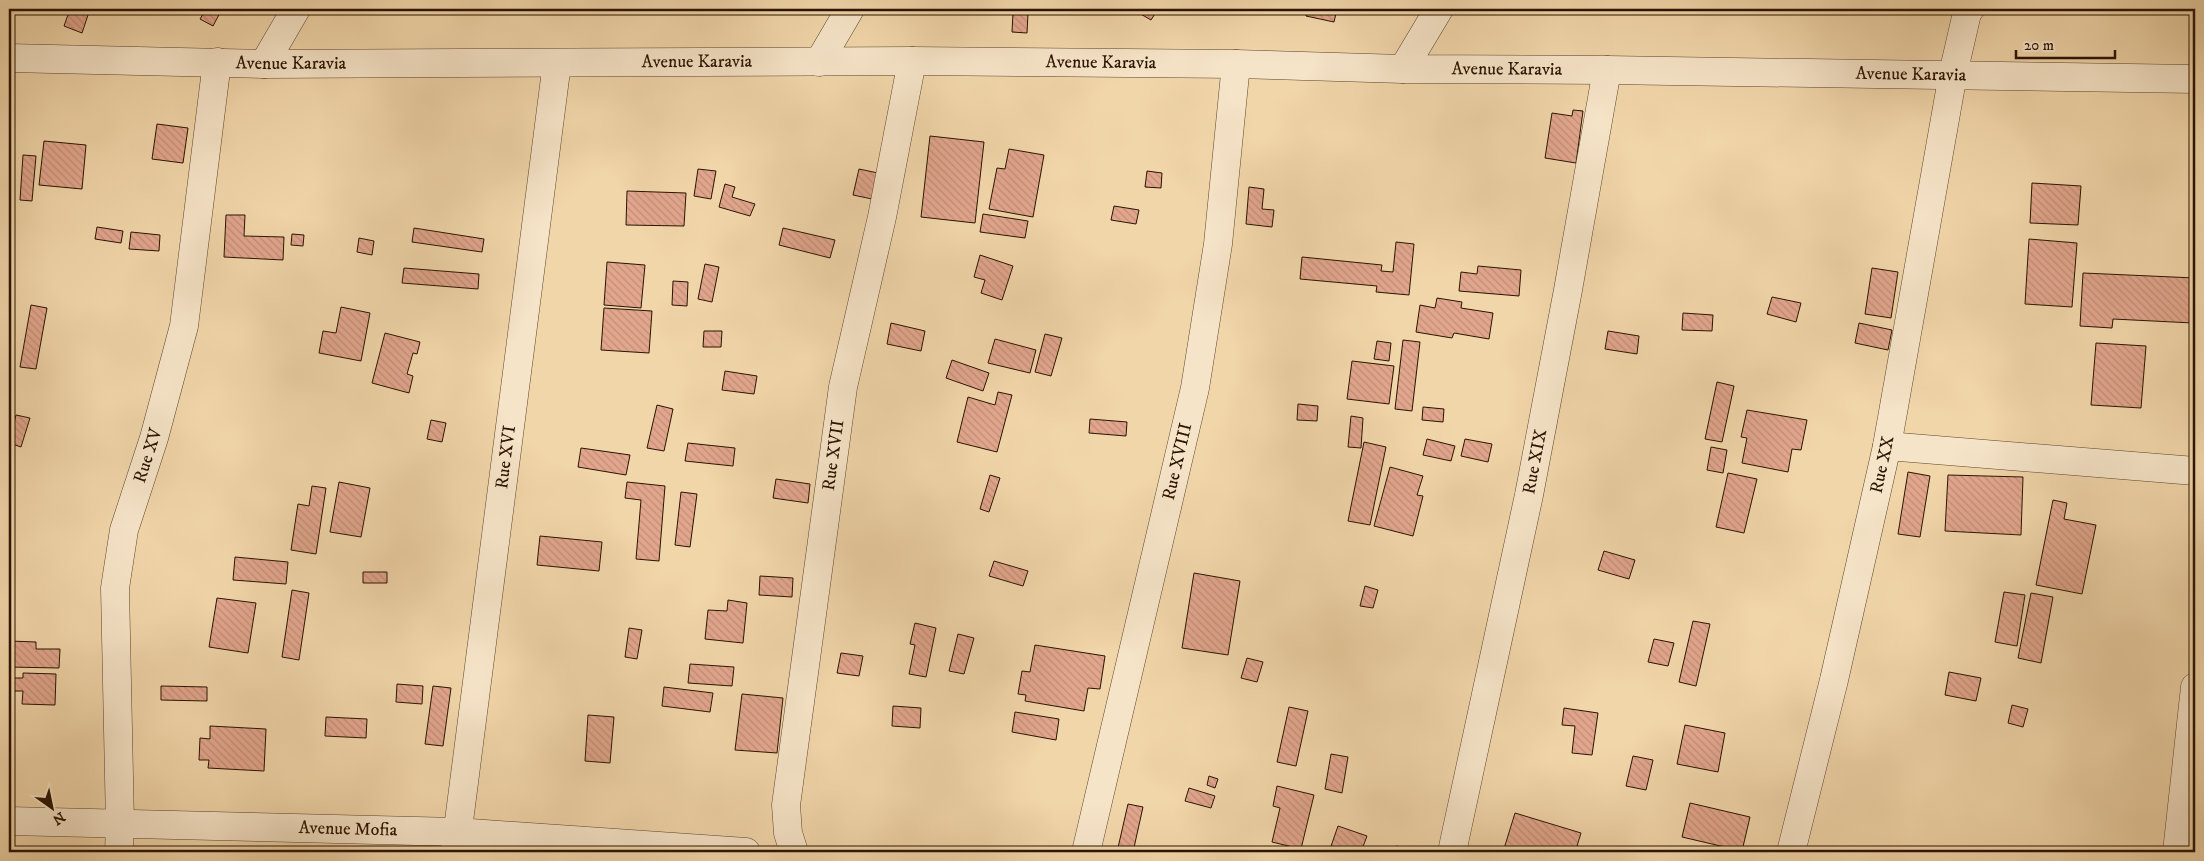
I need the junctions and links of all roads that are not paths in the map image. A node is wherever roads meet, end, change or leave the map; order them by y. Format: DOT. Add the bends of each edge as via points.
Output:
graph roads {
  1 [pos="296,9"];
  2 [pos="850,9"];
  3 [pos="1439,9"];
  4 [pos="1970,9"];
  5 [pos="9,58"];
  6 [pos="912,61"];
  7 [pos="217,62"];
  8 [pos="819,62"];
  9 [pos="557,63"];
  10 [pos="264,64"];
  11 [pos="1236,64"];
  12 [pos="1403,69"];
  13 [pos="1607,70"];
  14 [pos="1953,74"];
  15 [pos="2195,79"];
  16 [pos="1887,446"];
  17 [pos="2195,471"];
  18 [pos="2195,687"];
  19 [pos="9,821"];
  20 [pos="120,824"];
  21 [pos="456,842"];
  22 [pos="119,852"];
  23 [pos="746,852"];
  24 [pos="794,852"];
  25 [pos="1086,852"];
  26 [pos="1452,852"];
  27 [pos="1791,852"];
  28 [pos="2177,852"];
  1 -- 10 [label="street"];
  2 -- 8 [label="street"];
  3 -- 12 [label="street"];
  4 -- 14 [label="street, Rue XX"];
  5 -- 7 [label="street, Avenue Karavia"];
  6 -- 8 [label="street, Avenue Karavia"];
  6 -- 11 [label="street, Avenue Karavia"];
  6 -- 24 [label="street, Rue XVII" via="882,217 843,388 786,805 788,833"];
  7 -- 10 [label="street, Avenue Karavia"];
  7 -- 20 [label="street, Rue XV" via="184,326 154,438 124,530 115,588"];
  8 -- 9 [label="street, Avenue Karavia"];
  9 -- 10 [label="street, Avenue Karavia"];
  9 -- 21 [label="street, Rue XVI"];
  11 -- 12 [label="street, Avenue Karavia"];
  11 -- 25 [label="street, Rue XVIII" via="1218,244 1195,388"];
  12 -- 13 [label="street, Avenue Karavia"];
  13 -- 14 [label="street, Avenue Karavia"];
  13 -- 26 [label="street, Rue XIX" via="1528,495"];
  14 -- 15 [label="street, Avenue Karavia"];
  14 -- 16 [label="street, Rue XX"];
  16 -- 17 [label="street"];
  16 -- 27 [label="street, Rue XX"];
  18 -- 28 [label="street"];
  19 -- 20 [label="street, Avenue Mofia"];
  20 -- 21 [label="street, Avenue Mofia"];
  20 -- 22 [label="street, Rue XV"];
  21 -- 23 [label="street, Avenue Mofia"];
}
